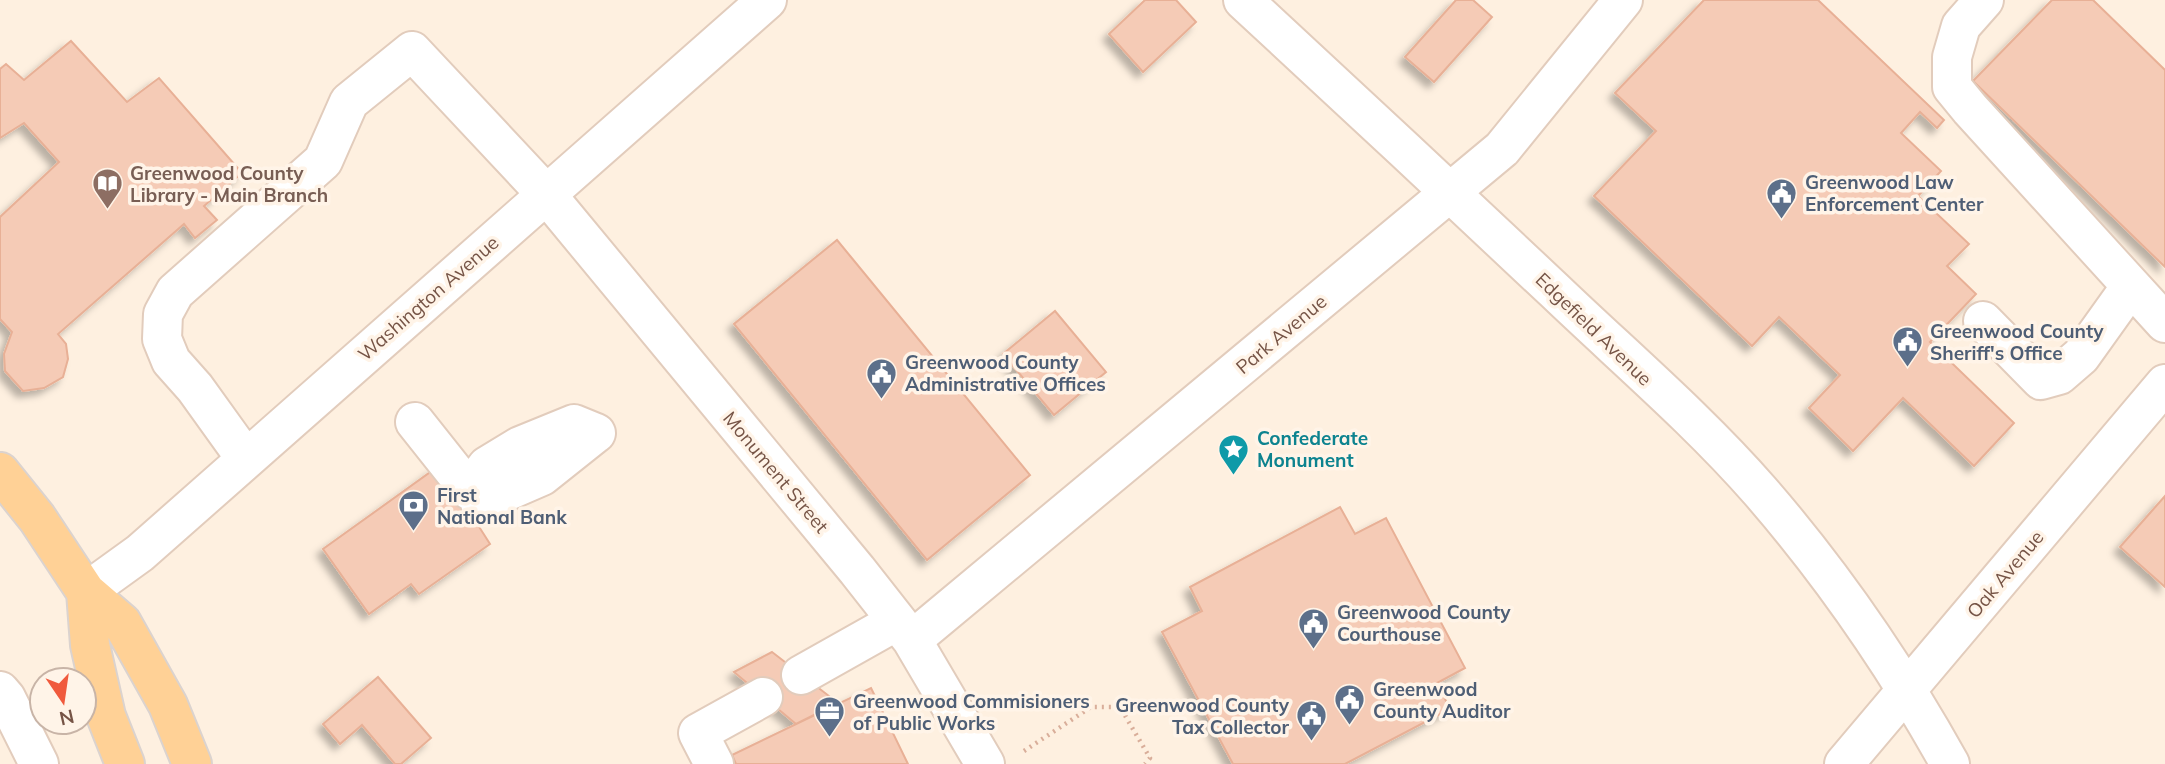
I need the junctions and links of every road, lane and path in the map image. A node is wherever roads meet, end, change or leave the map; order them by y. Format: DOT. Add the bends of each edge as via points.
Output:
graph roads {
  1 [pos="766,0"];
  2 [pos="1243,0"];
  3 [pos="1623,0"];
  4 [pos="1984,0"];
  5 [pos="1451,192"];
  6 [pos="546,194"];
  7 [pos="2131,286"];
  8 [pos="1983,321"];
  9 [pos="2165,324"];
  10 [pos="2165,384"];
  11 [pos="415,422"];
  12 [pos="246,458"];
  13 [pos="533,463"];
  14 [pos="0,472"];
  15 [pos="86,592"];
  16 [pos="905,631"];
  17 [pos="801,675"];
  18 [pos="1906,692"];
  19 [pos="2,697"];
  20 [pos="763,697"];
  21 [pos="1024,751"];
  22 [pos="39,764"];
  23 [pos="125,764"];
  24 [pos="192,764"];
  25 [pos="714,764"];
  26 [pos="985,764"];
  27 [pos="1145,764"];
  28 [pos="1844,764"];
  29 [pos="1950,764"];
  1 -- 6 [label="street, Washington Avenue"];
  2 -- 5 [label="street, Edgefield Avenue"];
  3 -- 5 [label="street, Park Avenue" via="1502,149"];
  4 -- 7 [label="street" via="1961,26 1952,57 1952,86"];
  5 -- 16 [label="street, Park Avenue"];
  5 -- 18 [label="street, Edgefield Avenue" via="1758,489 1860,617"];
  6 -- 12 [label="street, Washington Avenue"];
  6 -- 12 [label="street, Monument Street" via="412,51 349,102 324,161 176,292 163,314 162,339 171,361"];
  6 -- 16 [label="street, Monument Street"];
  7 -- 8 [label="street" via="2081,356 2059,375 2041,380"];
  7 -- 9 [label="street"];
  10 -- 18 [label="street, Oak Avenue"];
  11 -- 13 [label="street" via="473,494 470,490 487,466 520,446 587,432"];
  12 -- 15 [label="street, Washington Avenue" via="140,553"];
  14 -- 15 [label="main road"];
  15 -- 23 [label="main road" via="100,692"];
  15 -- 24 [label="main road" via="122,623 168,705"];
  16 -- 17 [label="street, Park Avenue"];
  16 -- 26 [label="street, Monument Street"];
  18 -- 28 [label="street, Oak Avenue"];
  18 -- 29 [label="street, Edgefield Avenue"];
  19 -- 22 [label="street"];
  20 -- 25 [label="street" via="698,733"];
  21 -- 27 [label="path" via="1091,707 1120,706 1150,758"];
}
